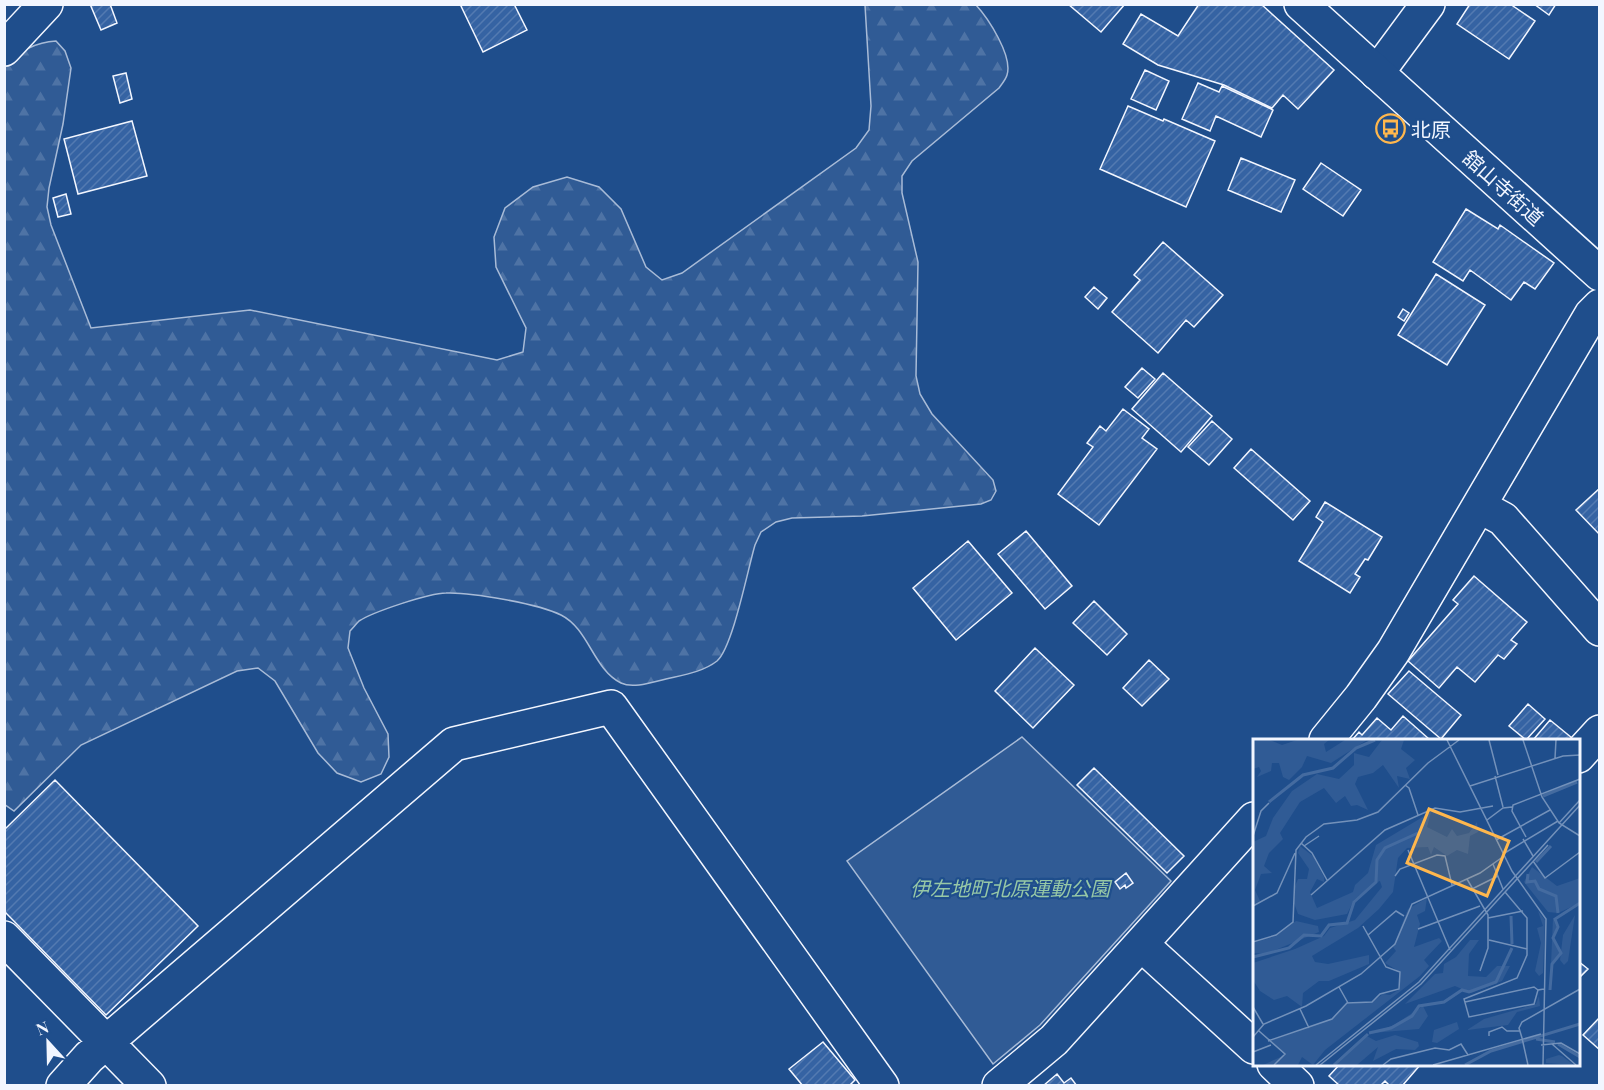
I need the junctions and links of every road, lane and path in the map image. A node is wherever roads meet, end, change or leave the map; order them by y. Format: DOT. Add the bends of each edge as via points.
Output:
graph roads {
  1 [pos="46,4"];
  2 [pos="1301,4"];
  3 [pos="1428,4"];
  4 [pos="4,49"];
  5 [pos="1377,73"];
  6 [pos="1596,264"];
  7 [pos="1599,306"];
  8 [pos="1479,506"];
  9 [pos="1599,629"];
  10 [pos="1599,732"];
  11 [pos="1328,739"];
  12 [pos="1580,754"];
  13 [pos="1253,820"];
  14 [pos="4,938"];
  15 [pos="1141,944"];
  16 [pos="107,1042"];
  17 [pos="1253,1046"];
  18 [pos="63,1086"];
  19 [pos="149,1086"];
  20 [pos="882,1086"];
  21 [pos="999,1086"];
  1 -- 4 [label="street"];
  2 -- 5 [label="street, 舘山寺街道"];
  3 -- 5 [label="street"];
  5 -- 6 [label="street, 舘山寺街道"];
  7 -- 8 [label="street"];
  8 -- 9 [label="street" via="1503,519"];
  8 -- 11 [label="street" via="1393,652"];
  10 -- 12 [label="street"];
  13 -- 15 [label="street"];
  14 -- 16 [label="street"];
  15 -- 17 [label="street"];
  15 -- 21 [label="street" via="1054,1040"];
  16 -- 18 [label="street"];
  16 -- 19 [label="street"];
  16 -- 20 [label="street" via="454,744 612,707"];
}
